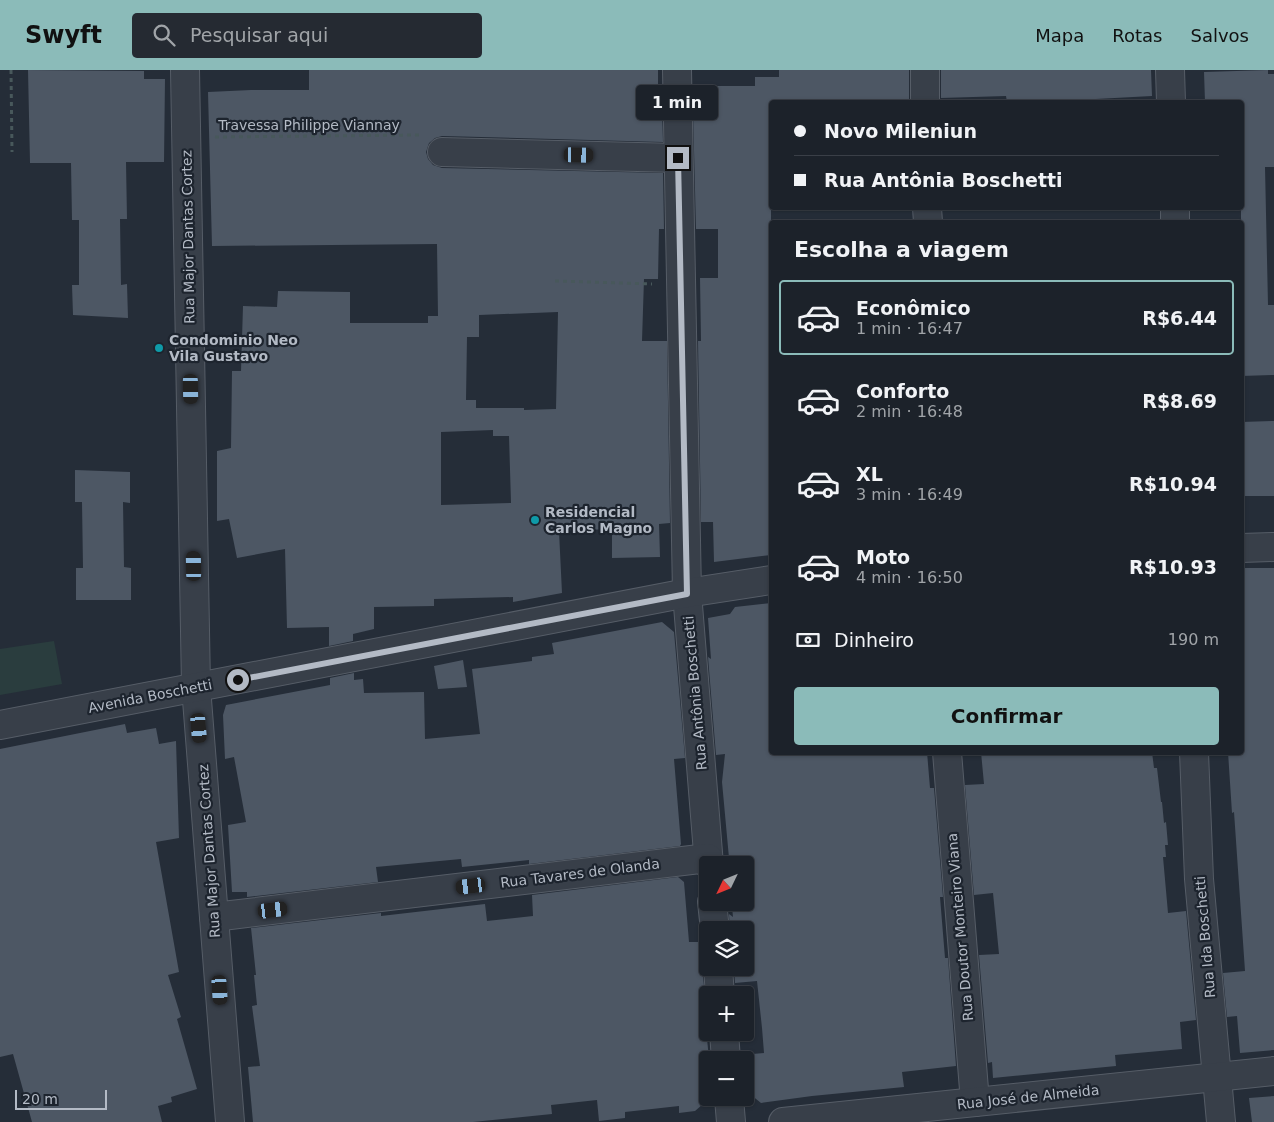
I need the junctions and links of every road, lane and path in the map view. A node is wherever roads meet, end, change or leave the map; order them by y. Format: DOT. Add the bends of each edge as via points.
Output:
graph roads {
  1 [pos="11,70"];
  2 [pos="186,70"];
  3 [pos="676,70"];
  4 [pos="924,70"];
  5 [pos="1170,70"];
  6 [pos="925,100"];
  7 [pos="1171,100"];
  8 [pos="421,135"];
  9 [pos="187,137"];
  10 [pos="12,152"];
  11 [pos="442,152"];
  12 [pos="678,158"];
  13 [pos="555,282"];
  14 [pos="681,285"];
  15 [pos="1274,547"];
  16 [pos="1244,548"];
  17 [pos="769,580"];
  18 [pos="687,594"];
  19 [pos="196,687"];
  20 [pos="0,725"];
  21 [pos="947,755"];
  22 [pos="1194,755"];
  23 [pos="709,856"];
  24 [pos="699,862"];
  25 [pos="214,917"];
  26 [pos="1274,1071"];
  27 [pos="1217,1077"];
  28 [pos="975,1102"];
  29 [pos="730,1106"];
  30 [pos="943,1114"];
  31 [pos="906,1116"];
  32 [pos="230,1122"];
  33 [pos="732,1122"];
  34 [pos="783,1122"];
  35 [pos="1221,1122"];
  1 -- 10 [label="path"];
  2 -- 9 [label="street, Rua Major Dantas Cortez"];
  3 -- 12 [label="street, Rua Antônia Boschetti"];
  4 -- 6 [label="street"];
  5 -- 7 [label="street"];
  8 -- 9 [label="path, Travessa Philippe Viannay"];
  9 -- 19 [label="street, Rua Major Dantas Cortez"];
  11 -- 12 [label="street"];
  12 -- 14 [label="street, Rua Antônia Boschetti"];
  13 -- 14 [label="path"];
  14 -- 18 [label="street, Rua Antônia Boschetti"];
  15 -- 16 [label="street"];
  17 -- 18 [label="street, Avenida Boschetti"];
  18 -- 19 [label="street, Avenida Boschetti"];
  18 -- 23 [label="street, Rua Antônia Boschetti"];
  19 -- 20 [label="street, Avenida Boschetti"];
  19 -- 25 [label="street, Rua Major Dantas Cortez"];
  21 -- 28 [label="street, Rua Doutor Monteiro Viana"];
  22 -- 27 [label="street, Rua Ida Boschetti" via="1200,879"];
  24 -- 25 [label="street, Rua Tavares de Olanda"];
  25 -- 32 [label="street, Rua Major Dantas Cortez"];
  26 -- 27 [label="street, Rua José de Almeida"];
  27 -- 28 [label="street, Rua José de Almeida"];
  27 -- 35 [label="street, Rua Ida Boschetti"];
  28 -- 30 [label="street, Rua José de Almeida"];
  29 -- 33 [label="street"];
  30 -- 31 [label="street, Rua José de Almeida"];
  31 -- 34 [label="street, Rua José de Almeida"];
}
